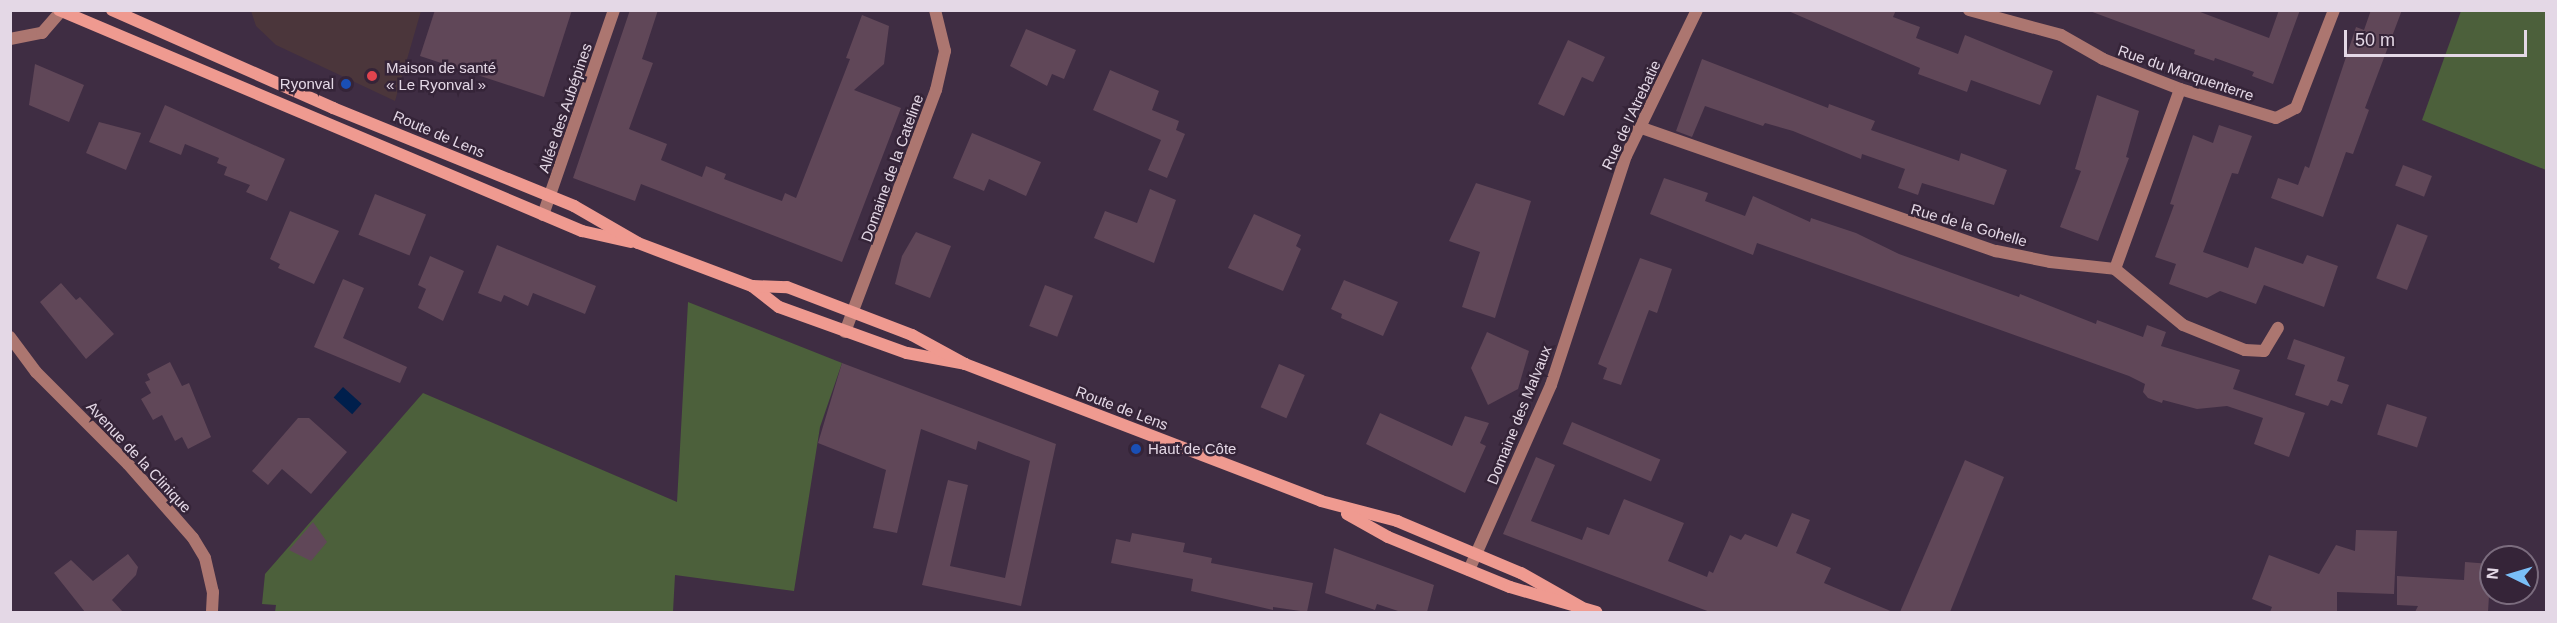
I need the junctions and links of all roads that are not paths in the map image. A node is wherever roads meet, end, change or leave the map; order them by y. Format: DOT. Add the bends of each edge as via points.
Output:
graph roads {
  1 [pos="112,10"];
  2 [pos="614,10"];
  3 [pos="934,10"];
  4 [pos="1696,10"];
  5 [pos="1969,10"];
  6 [pos="2334,10"];
  7 [pos="61,11"];
  8 [pos="10,39"];
  9 [pos="2180,89"];
  10 [pos="1639,127"];
  11 [pos="551,196"];
  12 [pos="543,215"];
  13 [pos="1600,234"];
  14 [pos="638,243"];
  15 [pos="2115,268"];
  16 [pos="752,286"];
  17 [pos="852,311"];
  18 [pos="2278,328"];
  19 [pos="845,332"];
  20 [pos="10,337"];
  21 [pos="965,364"];
  22 [pos="1334,507"];
  23 [pos="1477,553"];
  24 [pos="1469,570"];
  25 [pos="1581,607"];
  26 [pos="212,612"];
  27 [pos="1596,612"];
  1 -- 11 [label="main road, Route de Lens" via="333,108"];
  2 -- 11 [label="street, Allée des Aubépines"];
  3 -- 17 [label="street, Domaine de la Cateline" via="945,51 936,90"];
  4 -- 10 [label="street, Rue de l'Atrebatie"];
  5 -- 9 [label="street, Rue du Marquenterre" via="2061,35 2103,59"];
  6 -- 9 [label="street, Rue du Marquenterre" via="2302,96 2287,115 2264,116"];
  7 -- 8 [label="street" via="42,33"];
  7 -- 12 [label="main road"];
  9 -- 15 [label="street"];
  10 -- 13 [label="street, Rue de l'Atrebatie"];
  10 -- 15 [label="street, Rue de la Gohelle" via="1996,251 2050,262"];
  11 -- 12 [label="street, Allée des Aubépines"];
  11 -- 14 [label="main road, Route de Lens" via="591,213"];
  12 -- 14 [label="main road" via="582,231"];
  13 -- 23 [label="street, Domaine des Malvaux" via="1551,385"];
  14 -- 16 [label="main road, Route de Lens"];
  15 -- 18 [label="street" via="2183,325 2245,350 2264,351"];
  16 -- 17 [label="main road, Route de Lens" via="787,287"];
  16 -- 19 [label="main road, Route de Lens" via="779,307"];
  17 -- 19 [label="street, Domaine de la Cateline"];
  17 -- 21 [label="main road, Route de Lens" via="912,335"];
  19 -- 21 [label="main road, Route de Lens" via="907,353"];
  20 -- 26 [label="street, Avenue de la Clinique" via="36,372 128,464 193,538 205,558 213,592"];
  21 -- 22 [label="main road, Route de Lens"];
  22 -- 23 [label="main road, Route de Lens" via="1397,521"];
  22 -- 24 [label="main road, Route de Lens" via="1388,537"];
  23 -- 24 [label="street, Domaine des Malvaux"];
  23 -- 25 [label="main road, Route de Lens"];
  24 -- 25 [label="main road, Route de Lens" via="1510,587"];
  25 -- 27 [label="main road, Route de Lens"];
}
